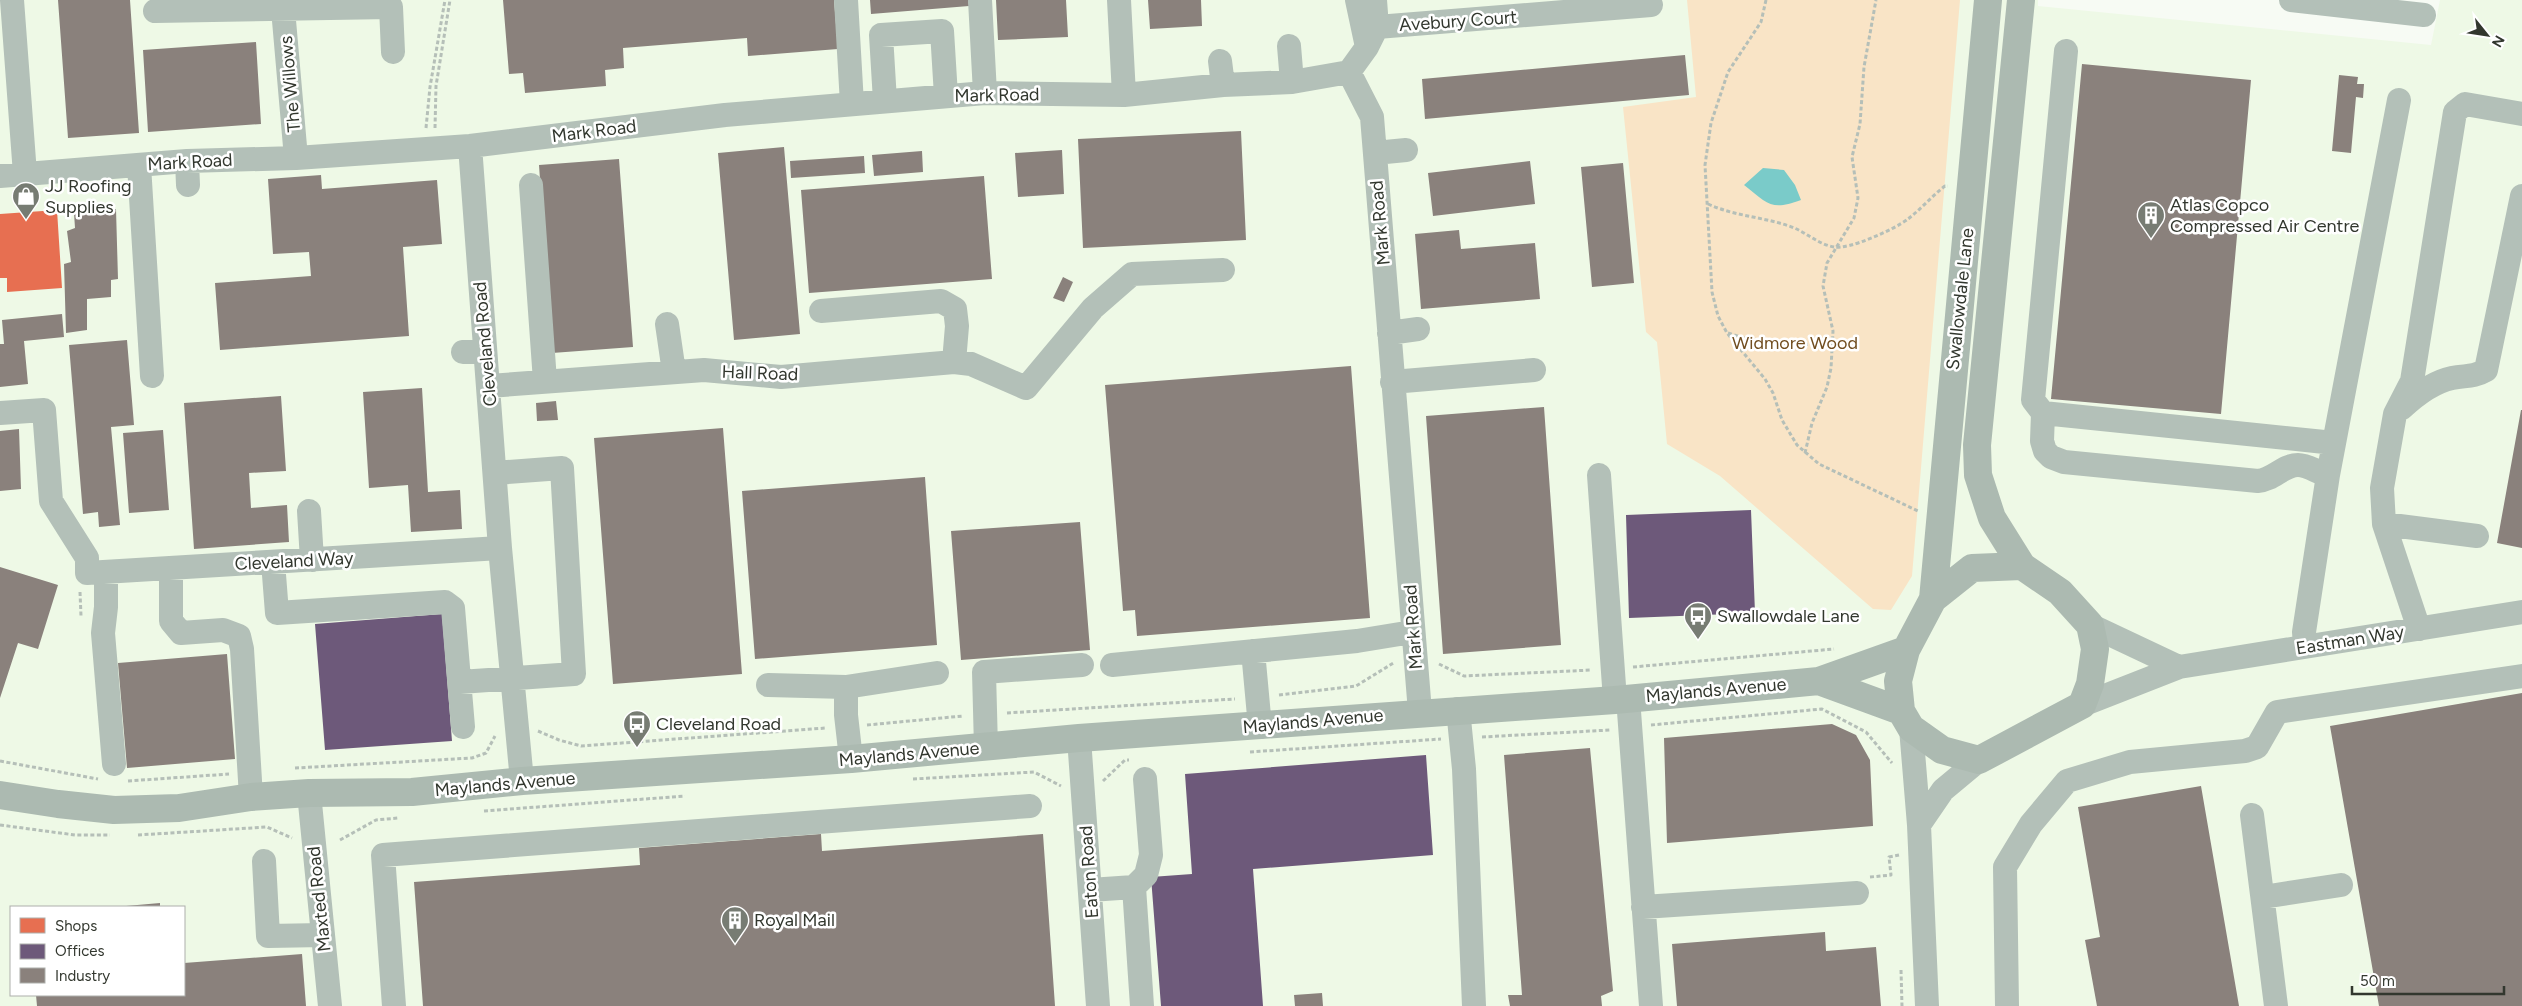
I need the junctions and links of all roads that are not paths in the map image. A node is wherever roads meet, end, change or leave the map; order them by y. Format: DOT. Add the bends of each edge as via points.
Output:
graph roads {
  1 [pos="12,0"];
  2 [pos="846,0"];
  3 [pos="980,0"];
  4 [pos="1119,0"];
  5 [pos="1357,0"];
  6 [pos="1374,0"];
  7 [pos="1988,0"];
  8 [pos="2021,0"];
  9 [pos="2291,0"];
  10 [pos="2336,2"];
  11 [pos="291,6"];
  12 [pos="1651,6"];
  13 [pos="155,11"];
  14 [pos="2424,15"];
  15 [pos="1372,37"];
  16 [pos="1289,46"];
  17 [pos="2066,51"];
  18 [pos="393,52"];
  19 [pos="1220,61"];
  20 [pos="1350,72"];
  21 [pos="1292,82"];
  22 [pos="1223,85"];
  23 [pos="985,93"];
  24 [pos="1124,95"];
  25 [pos="946,96"];
  26 [pos="2398,100"];
  27 [pos="885,101"];
  28 [pos="852,104"];
  29 [pos="2522,114"];
  30 [pos="470,146"];
  31 [pos="1406,150"];
  32 [pos="1374,153"];
  33 [pos="296,158"];
  34 [pos="187,161"];
  35 [pos="139,165"];
  36 [pos="25,174"];
  37 [pos="0,176"];
  38 [pos="188,185"];
  39 [pos="530,185"];
  40 [pos="2522,196"];
  41 [pos="1223,270"];
  42 [pos="821,311"];
  43 [pos="667,324"];
  44 [pos="1418,329"];
  45 [pos="1389,333"];
  46 [pos="954,362"];
  47 [pos="1534,370"];
  48 [pos="674,372"];
  49 [pos="152,376"];
  50 [pos="545,381"];
  51 [pos="1392,382"];
  52 [pos="489,386"];
  53 [pos="0,413"];
  54 [pos="2043,413"];
  55 [pos="2395,414"];
  56 [pos="2334,443"];
  57 [pos="489,469"];
  58 [pos="1599,475"];
  59 [pos="2328,475"];
  60 [pos="309,511"];
  61 [pos="2384,524"];
  62 [pos="2477,536"];
  63 [pos="500,548"];
  64 [pos="312,560"];
  65 [pos="272,562"];
  66 [pos="2022,566"];
  67 [pos="171,568"];
  68 [pos="97,572"];
  69 [pos="1933,599"];
  70 [pos="2522,612"];
  71 [pos="2090,625"];
  72 [pos="2419,629"];
  73 [pos="1412,632"];
  74 [pos="2305,646"];
  75 [pos="1906,650"];
  76 [pos="1253,651"];
  77 [pos="1082,665"];
  78 [pos="1112,665"];
  79 [pos="2178,667"];
  80 [pos="937,673"];
  81 [pos="2522,676"];
  82 [pos="511,677"];
  83 [pos="1819,681"];
  84 [pos="460,682"];
  85 [pos="768,685"];
  86 [pos="846,687"];
  87 [pos="1621,699"];
  88 [pos="2082,705"];
  89 [pos="1458,709"];
  90 [pos="1420,712"];
  91 [pos="1906,719"];
  92 [pos="1260,726"];
  93 [pos="463,727"];
  94 [pos="1079,738"];
  95 [pos="986,748"];
  96 [pos="851,759"];
  97 [pos="1979,760"];
  98 [pos="113,775"];
  99 [pos="1146,779"];
  100 [pos="522,781"];
  101 [pos="250,785"];
  102 [pos="309,793"];
  103 [pos="0,795"];
  104 [pos="1030,806"];
  105 [pos="2252,815"];
  106 [pos="1919,825"];
  107 [pos="264,861"];
  108 [pos="2342,885"];
  109 [pos="1134,887"];
  110 [pos="1090,890"];
  111 [pos="1857,893"];
  112 [pos="2262,898"];
  113 [pos="1643,907"];
  114 [pos="323,935"];
  115 [pos="330,1006"];
  116 [pos="394,1006"];
  117 [pos="1098,1006"];
  118 [pos="1142,1006"];
  119 [pos="1474,1006"];
  120 [pos="1651,1006"];
  121 [pos="1927,1006"];
  122 [pos="2007,1006"];
  123 [pos="2276,1006"];
  1 -- 36 [label="street"];
  2 -- 28 [label="street"];
  3 -- 23 [label="street"];
  4 -- 24 [label="street"];
  5 -- 15 [label="street"];
  6 -- 15 [label="street"];
  7 -- 69 [label="main road, Swallowdale Lane"];
  8 -- 66 [label="main road, Swallowdale Lane" via="1977,444 1978,474 1992,518"];
  9 -- 10 [label="street"];
  10 -- 14 [label="street"];
  11 -- 13 [label="street"];
  11 -- 18 [label="street" via="391,7"];
  11 -- 33 [label="street, The Willows"];
  12 -- 15 [label="street, Avebury Court"];
  15 -- 20 [label="street"];
  16 -- 21 [label="street"];
  17 -- 54 [label="street" via="2033,400"];
  19 -- 22 [label="street"];
  20 -- 21 [label="street, Mark Road"];
  20 -- 32 [label="street, Mark Road" via="1372,117"];
  21 -- 22 [label="street, Mark Road"];
  22 -- 24 [label="street, Mark Road"];
  23 -- 24 [label="street, Mark Road"];
  23 -- 25 [label="street, Mark Road"];
  25 -- 27 [label="street, Mark Road"];
  25 -- 27 [label="street" via="942,31 881,35"];
  26 -- 56 [label="street"];
  27 -- 28 [label="street, Mark Road"];
  28 -- 30 [label="street, Mark Road" via="725,115"];
  29 -- 55 [label="street" via="2465,104 2455,112 2412,381"];
  30 -- 33 [label="street, Mark Road"];
  30 -- 52 [label="street, Cleveland Road" via="474,351"];
  31 -- 32 [label="street"];
  32 -- 45 [label="street, Mark Road"];
  33 -- 34 [label="street, Mark Road"];
  34 -- 35 [label="street, Mark Road"];
  34 -- 38 [label="street"];
  35 -- 36 [label="street, Mark Road"];
  35 -- 49 [label="street"];
  36 -- 37 [label="street, Mark Road"];
  39 -- 50 [label="street"];
  40 -- 55 [label="street" via="2486,370 2474,377 2452,378 2420,392"];
  41 -- 46 [label="street, Hall Road" via="1132,274 1092,308 1026,388 971,364"];
  42 -- 46 [label="street" via="941,301 955,309"];
  43 -- 48 [label="street"];
  44 -- 45 [label="street"];
  45 -- 51 [label="street, Mark Road"];
  46 -- 48 [label="street, Hall Road" via="781,377 704,370"];
  47 -- 51 [label="street"];
  48 -- 50 [label="street, Hall Road"];
  50 -- 52 [label="street, Hall Road"];
  51 -- 73 [label="street, Mark Road"];
  52 -- 57 [label="street, Cleveland Road"];
  53 -- 68 [label="street" via="44,410 52,501"];
  54 -- 56 [label="street"];
  54 -- 59 [label="street" via="2042,441 2045,451 2057,461 2258,481 2265,481 2289,466 2297,465"];
  55 -- 61 [label="street" via="2382,488"];
  56 -- 59 [label="street"];
  57 -- 63 [label="street, Cleveland Road"];
  57 -- 82 [label="street" via="562,468 574,674"];
  58 -- 87 [label="street" via="1614,669"];
  59 -- 74 [label="street" via="2304,632"];
  60 -- 64 [label="street"];
  61 -- 62 [label="street"];
  61 -- 72 [label="street"];
  63 -- 64 [label="street, Cleveland Way"];
  63 -- 82 [label="street, Cleveland Road"];
  64 -- 65 [label="street, Cleveland Way"];
  65 -- 67 [label="street, Cleveland Way"];
  65 -- 84 [label="street" via="277,613 445,602 453,608"];
  66 -- 69 [label="main road" via="1972,568"];
  66 -- 71 [label="main road" via="2060,592"];
  67 -- 68 [label="street, Cleveland Way"];
  67 -- 101 [label="street" via="171,621 181,633 223,630 239,636"];
  68 -- 98 [label="street" via="106,607 103,633"];
  69 -- 75 [label="main road"];
  70 -- 72 [label="street, Eastman Way"];
  71 -- 79 [label="street"];
  71 -- 88 [label="main road" via="2095,649 2090,684"];
  72 -- 74 [label="street, Eastman Way"];
  73 -- 76 [label="street"];
  73 -- 90 [label="street, Mark Road"];
  74 -- 79 [label="street, Eastman Way"];
  75 -- 83 [label="main road, Maylands Avenue"];
  75 -- 91 [label="main road" via="1898,682"];
  76 -- 78 [label="street"];
  76 -- 92 [label="street"];
  77 -- 95 [label="street" via="984,672"];
  79 -- 88 [label="street, Eastman Way"];
  80 -- 86 [label="street"];
  81 -- 122 [label="street" via="2277,712 2258,747 2130,762 2067,781 2031,824 2005,866"];
  82 -- 84 [label="street"];
  82 -- 100 [label="street, Cleveland Road"];
  83 -- 87 [label="main road, Maylands Avenue"];
  83 -- 91 [label="main road, Maylands Avenue"];
  84 -- 93 [label="street"];
  85 -- 86 [label="street"];
  86 -- 96 [label="street"];
  87 -- 89 [label="main road, Maylands Avenue"];
  87 -- 113 [label="street"];
  88 -- 97 [label="main road"];
  89 -- 90 [label="main road, Maylands Avenue"];
  89 -- 119 [label="street" via="1464,769"];
  90 -- 92 [label="main road, Maylands Avenue"];
  91 -- 97 [label="main road, Maylands Avenue" via="1942,750"];
  91 -- 106 [label="street"];
  92 -- 94 [label="main road, Maylands Avenue"];
  94 -- 95 [label="main road, Maylands Avenue"];
  94 -- 110 [label="street, Eaton Road"];
  95 -- 96 [label="main road, Maylands Avenue"];
  96 -- 100 [label="main road, Maylands Avenue"];
  97 -- 106 [label="street" via="1943,790"];
  99 -- 109 [label="street" via="1151,856 1146,875"];
  100 -- 102 [label="main road, Maylands Avenue" via="412,792"];
  101 -- 102 [label="main road, Maylands Avenue"];
  101 -- 103 [label="main road, Maylands Avenue" via="179,808 114,810"];
  102 -- 114 [label="street, Maxted Road"];
  104 -- 116 [label="street" via="383,855"];
  105 -- 112 [label="street"];
  106 -- 121 [label="street"];
  107 -- 114 [label="street" via="268,936"];
  108 -- 112 [label="street"];
  109 -- 110 [label="street"];
  109 -- 118 [label="street"];
  110 -- 117 [label="street, Eaton Road"];
  111 -- 113 [label="street"];
  112 -- 123 [label="street"];
  113 -- 120 [label="street"];
  114 -- 115 [label="street, Maxted Road"];
}
